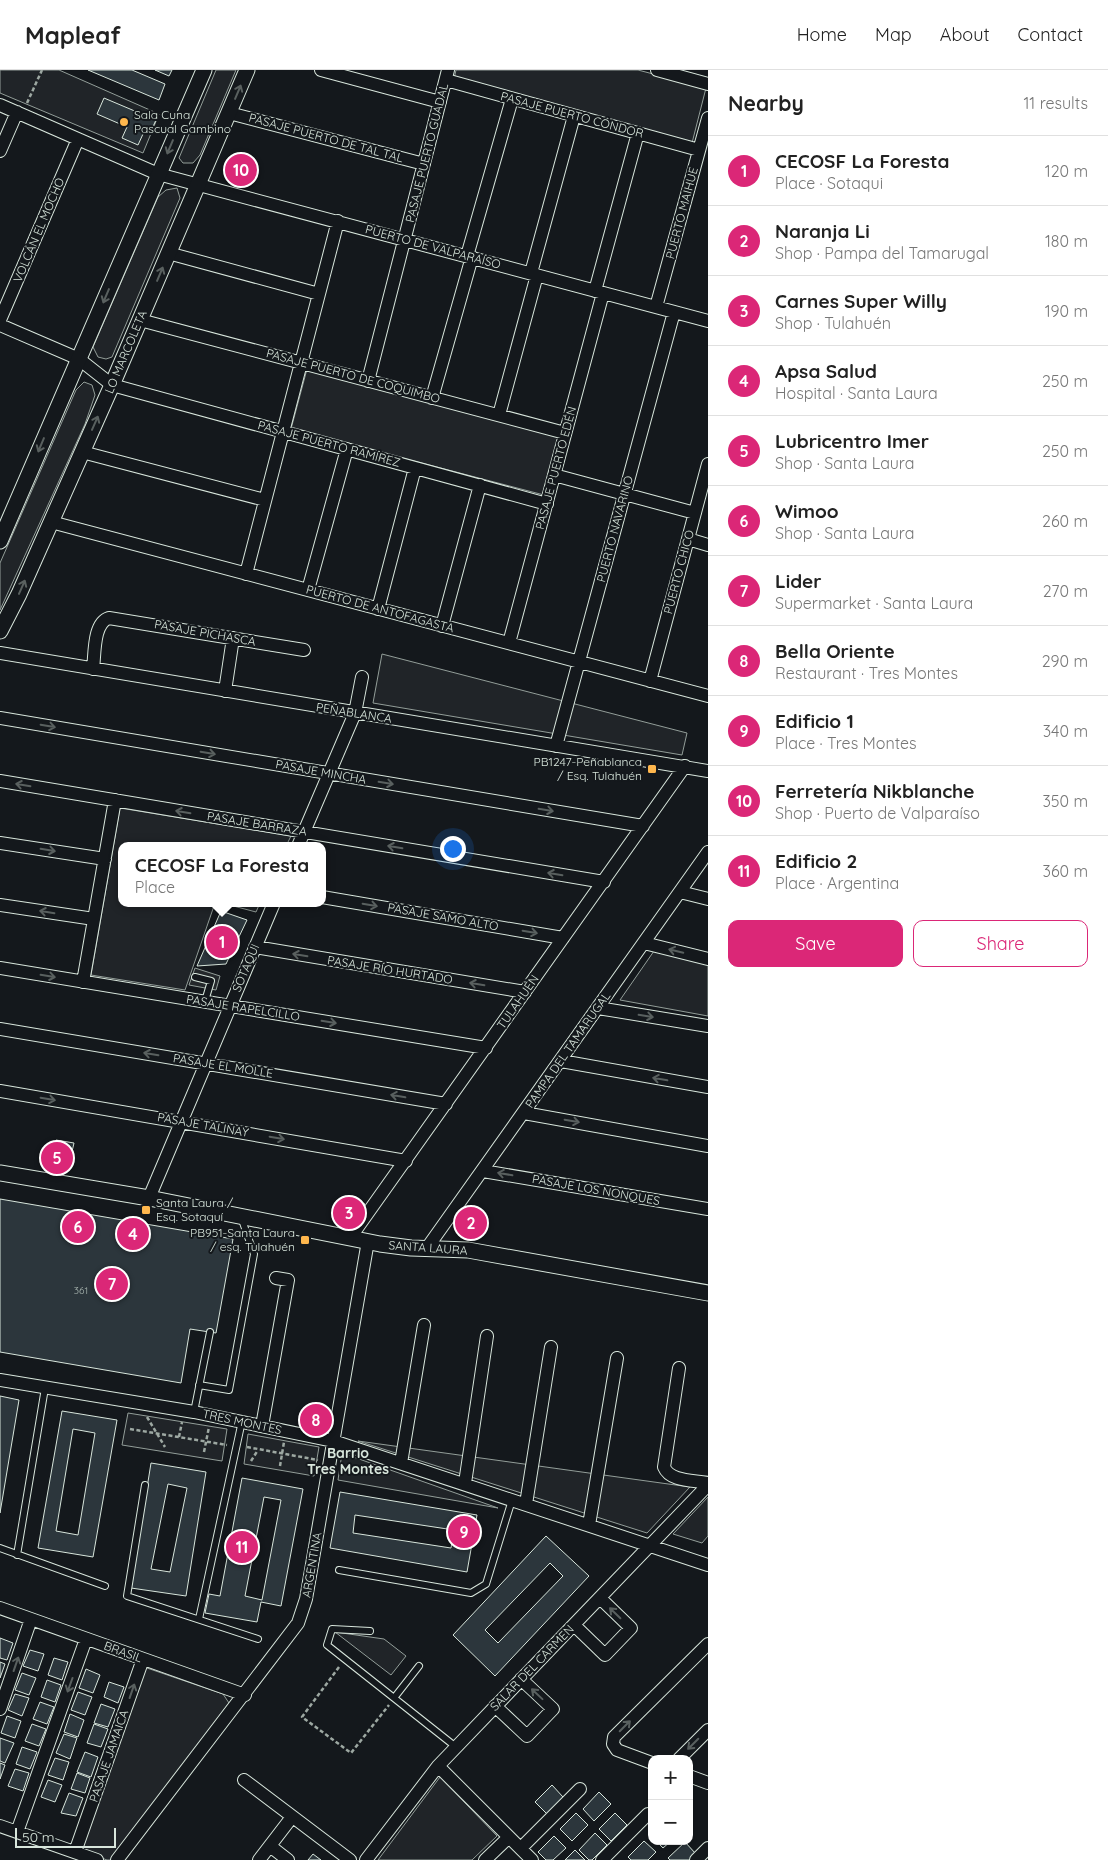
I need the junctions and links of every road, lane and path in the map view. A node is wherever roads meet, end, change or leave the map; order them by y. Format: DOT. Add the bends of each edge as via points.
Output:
graph roads {
  1 [pos="42,70"];
  2 [pos="204,70"];
  3 [pos="247,70"];
  4 [pos="321,70"];
  5 [pos="657,70"];
  6 [pos="447,75"];
  7 [pos="708,84"];
  8 [pos="512,98"];
  9 [pos="440,102"];
  10 [pos="0,105"];
  11 [pos="229,113"];
  12 [pos="19,114"];
  13 [pos="574,116"];
  14 [pos="708,118"];
  15 [pos="638,133"];
  16 [pos="78,139"];
  17 [pos="699,150"];
  18 [pos="0,152"];
  19 [pos="424,164"];
  20 [pos="158,174"];
  21 [pos="198,183"];
  22 [pos="338,221"];
  23 [pos="405,239"];
  24 [pos="168,253"];
  25 [pos="470,257"];
  26 [pos="534,274"];
  27 [pos="599,292"];
  28 [pos="319,294"];
  29 [pos="656,307"];
  30 [pos="674,312"];
  31 [pos="0,320"];
  32 [pos="140,320"];
  33 [pos="708,321"];
  34 [pos="0,325"];
  35 [pos="79,359"];
  36 [pos="301,363"];
  37 [pos="368,381"];
  38 [pos="112,385"];
  39 [pos="432,398"];
  40 [pos="500,415"];
  41 [pos="283,432"];
  42 [pos="566,433"];
  43 [pos="347,449"];
  44 [pos="82,452"];
  45 [pos="415,468"];
  46 [pos="707,469"];
  47 [pos="554,476"];
  48 [pos="480,486"];
  49 [pos="624,494"];
  50 [pos="265,500"];
  51 [pos="546,504"];
  52 [pos="695,513"];
  53 [pos="51,522"];
  54 [pos="688,539"];
  55 [pos="0,541"];
  56 [pos="708,545"];
  57 [pos="246,574"];
  58 [pos="308,590"];
  59 [pos="378,609"];
  60 [pos="442,626"];
  61 [pos="0,631"];
  62 [pos="233,638"];
  63 [pos="509,643"];
  64 [pos="304,650"];
  65 [pos="0,653"];
  66 [pos="579,662"];
  67 [pos="93,669"];
  68 [pos="362,677"];
  69 [pos="650,681"];
  70 [pos="225,691"];
  71 [pos="708,696"];
  72 [pos="355,713"];
  73 [pos="0,718"];
  74 [pos="556,746"];
  75 [pos="685,766"];
  76 [pos="708,771"];
  77 [pos="329,774"];
  78 [pos="0,781"];
  79 [pos="115,800"];
  80 [pos="643,826"];
  81 [pos="304,832"];
  82 [pos="300,842"];
  83 [pos="0,843"];
  84 [pos="708,852"];
  85 [pos="105,859"];
  86 [pos="604,882"];
  87 [pos="680,892"];
  88 [pos="326,898"];
  89 [pos="708,899"];
  90 [pos="0,905"];
  91 [pos="272,907"];
  92 [pos="94,919"];
  93 [pos="563,938"];
  94 [pos="644,942"];
  95 [pos="255,948"];
  96 [pos="708,959"];
  97 [pos="0,968"];
  98 [pos="196,977"];
  99 [pos="84,982"];
  100 [pos="525,992"];
  101 [pos="205,1001"];
  102 [pos="230,1006"];
  103 [pos="598,1008"];
  104 [pos="708,1026"];
  105 [pos="0,1029"];
  106 [pos="486,1048"];
  107 [pos="561,1061"];
  108 [pos="206,1063"];
  109 [pos="708,1087"];
  110 [pos="0,1091"];
  111 [pos="446,1104"];
  112 [pos="524,1113"];
  113 [pos="181,1121"];
  114 [pos="708,1146"];
  115 [pos="406,1160"];
  116 [pos="483,1170"];
  117 [pos="0,1172"];
  118 [pos="148,1198"];
  119 [pos="708,1209"];
  120 [pos="240,1216"];
  121 [pos="350,1238"];
  122 [pos="368,1242"];
  123 [pos="428,1248"];
  124 [pos="276,1278"];
  125 [pos="708,1293"];
  126 [pos="424,1325"];
  127 [pos="210,1332"];
  128 [pos="486,1336"];
  129 [pos="551,1346"];
  130 [pos="617,1358"];
  131 [pos="679,1368"];
  132 [pos="0,1380"];
  133 [pos="200,1385"];
  134 [pos="45,1388"];
  135 [pos="194,1412"];
  136 [pos="242,1422"];
  137 [pos="262,1426"];
  138 [pos="130,1429"];
  139 [pos="155,1433"];
  140 [pos="206,1442"];
  141 [pos="333,1442"];
  142 [pos="236,1446"];
  143 [pos="165,1447"];
  144 [pos="259,1449"];
  145 [pos="204,1452"];
  146 [pos="282,1454"];
  147 [pos="251,1461"];
  148 [pos="329,1462"];
  149 [pos="401,1463"];
  150 [pos="280,1466"];
  151 [pos="465,1483"];
  152 [pos="708,1484"];
  153 [pos="145,1486"];
  154 [pos="512,1499"];
  155 [pos="526,1504"];
  156 [pos="589,1524"];
  157 [pos="649,1546"];
  158 [pos="0,1548"];
  159 [pos="17,1554"];
  160 [pos="706,1560"];
  161 [pos="339,1570"];
  162 [pos="105,1586"];
  163 [pos="600,1598"];
  164 [pos="0,1608"];
  165 [pos="31,1619"];
  166 [pos="199,1619"];
  167 [pos="574,1625"];
  168 [pos="370,1631"];
  169 [pos="86,1639"];
  170 [pos="258,1639"];
  171 [pos="708,1644"];
  172 [pos="143,1659"];
  173 [pos="345,1660"];
  174 [pos="419,1666"];
  175 [pos="521,1679"];
  176 [pos="245,1695"];
  177 [pos="394,1698"];
  178 [pos="495,1706"];
  179 [pos="0,1709"];
  180 [pos="708,1730"];
  181 [pos="456,1746"];
  182 [pos="683,1755"];
  183 [pos="648,1761"];
  184 [pos="438,1766"];
  185 [pos="693,1777"];
  186 [pos="244,1780"];
  187 [pos="708,1783"];
  188 [pos="580,1789"];
  189 [pos="648,1814"];
  190 [pos="292,1817"];
  191 [pos="0,1826"];
  192 [pos="17,1832"];
  193 [pos="509,1837"];
  194 [pos="270,1846"];
  195 [pos="521,1848"];
  196 [pos="708,1848"];
  197 [pos="76,1852"];
  198 [pos="96,1860"];
  199 [pos="118,1860"];
  200 [pos="259,1860"];
  201 [pos="288,1860"];
  202 [pos="350,1860"];
  203 [pos="366,1860"];
  204 [pos="485,1860"];
  205 [pos="532,1860"];
  206 [pos="602,1860"];
  207 [pos="696,1860"];
  1 -- 12 [label="path"];
  2 -- 20 [label="street, one-way"];
  11 -- 3 [label="street, LO MARCOLETA, one-way"];
  4 -- 9 [label="street"];
  5 -- 7 [label="street"];
  6 -- 8 [label="street, PASAJE PUERTO CÓNDOR"];
  6 -- 9 [label="street, PASAJE PUERTO GUADAL"];
  8 -- 13 [label="street, PASAJE PUERTO CÓNDOR"];
  8 -- 25 [label="street"];
  9 -- 19 [label="street, PASAJE PUERTO GUADAL"];
  10 -- 12 [label="street, PUERTO DE VALPARAÍSO"];
  11 -- 19 [label="street, PASAJE PUERTO DE TAL TAL"];
  11 -- 21 [label="street, LO MARCOLETA"];
  12 -- 16 [label="street, PUERTO DE VALPARAÍSO"];
  12 -- 18 [label="street"];
  13 -- 15 [label="street, PASAJE PUERTO CÓNDOR"];
  13 -- 26 [label="street"];
  14 -- 17 [label="street, PUERTO MAIHUE"];
  15 -- 17 [label="street, PASAJE PUERTO CÓNDOR"];
  15 -- 27 [label="street, PASAJE PUERTO EDÉN"];
  16 -- 20 [label="street, PUERTO DE VALPARAÍSO"];
  16 -- 31 [label="street, VOLCÁN EL MOCHO"];
  17 -- 29 [label="street, PUERTO MAIHUE"];
  19 -- 23 [label="street, PASAJE PUERTO GUADAL"];
  20 -- 21 [label="street, PUERTO DE VALPARAÍSO"];
  20 -- 35 [label="street, one-way"];
  21 -- 22 [label="street, PUERTO DE VALPARAÍSO"];
  21 -- 24 [label="street, LO MARCOLETA"];
  22 -- 23 [label="street, PUERTO DE VALPARAÍSO"];
  22 -- 28 [label="street"];
  23 -- 25 [label="street, PUERTO DE VALPARAÍSO"];
  23 -- 37 [label="street, PASAJE PUERTO GUADAL"];
  24 -- 28 [label="street"];
  32 -- 24 [label="street, LO MARCOLETA, one-way"];
  25 -- 26 [label="street, PUERTO DE VALPARAÍSO"];
  25 -- 39 [label="street"];
  26 -- 27 [label="street, PUERTO DE VALPARAÍSO"];
  26 -- 40 [label="street"];
  27 -- 29 [label="street, PUERTO DE VALPARAÍSO"];
  27 -- 42 [label="street, PASAJE PUERTO EDÉN"];
  28 -- 36 [label="street"];
  29 -- 30 [label="street, PUERTO DE VALPARAÍSO"];
  30 -- 33 [label="street, PUERTO DE VALPARAÍSO"];
  30 -- 49 [label="street, PUERTO NAVARINO"];
  32 -- 36 [label="street, PASAJE PUERTO DE COQUIMBO"];
  32 -- 38 [label="street, LO MARCOLETA"];
  34 -- 35 [label="street"];
  35 -- 38 [label="street"];
  35 -- 55 [label="street, one-way"];
  36 -- 37 [label="street, PASAJE PUERTO DE COQUIMBO"];
  36 -- 41 [label="street"];
  37 -- 39 [label="street, PASAJE PUERTO DE COQUIMBO"];
  38 -- 41 [label="street, PASAJE PUERTO RAMÍREZ"];
  44 -- 38 [label="street, LO MARCOLETA, one-way"];
  39 -- 40 [label="street, PASAJE PUERTO DE COQUIMBO"];
  40 -- 42 [label="street, PASAJE PUERTO DE COQUIMBO"];
  41 -- 43 [label="street, PASAJE PUERTO RAMÍREZ"];
  41 -- 50 [label="street"];
  42 -- 47 [label="street, PASAJE PUERTO EDÉN"];
  43 -- 45 [label="street, PASAJE PUERTO RAMÍREZ"];
  43 -- 58 [label="street"];
  44 -- 50 [label="street"];
  44 -- 53 [label="street, LO MARCOLETA"];
  45 -- 48 [label="street, PASAJE PUERTO RAMÍREZ"];
  45 -- 59 [label="street"];
  46 -- 52 [label="street, PUERTO CHICO"];
  47 -- 49 [label="street"];
  47 -- 51 [label="street, PASAJE PUERTO EDÉN"];
  48 -- 51 [label="street, PASAJE PUERTO RAMÍREZ"];
  48 -- 60 [label="street"];
  49 -- 52 [label="street"];
  49 -- 66 [label="street, PUERTO NAVARINO"];
  50 -- 57 [label="street"];
  51 -- 63 [label="street, PASAJE PUERTO EDÉN"];
  52 -- 54 [label="street, PUERTO CHICO"];
  53 -- 57 [label="street, PUERTO DE ANTOFAGASTA"];
  61 -- 53 [label="street, LO MARCOLETA, one-way"];
  54 -- 56 [label="street"];
  54 -- 69 [label="street, PUERTO CHICO"];
  57 -- 58 [label="street, PUERTO DE ANTOFAGASTA"];
  58 -- 59 [label="street, PUERTO DE ANTOFAGASTA"];
  59 -- 60 [label="street, PUERTO DE ANTOFAGASTA"];
  60 -- 63 [label="street, PUERTO DE ANTOFAGASTA"];
  62 -- 64 [label="street, PASAJE PICHASCA"];
  62 -- 67 [label="street, PASAJE PICHASCA" via="106,619 99,628"];
  62 -- 70 [label="street"];
  63 -- 66 [label="street, PUERTO DE ANTOFAGASTA"];
  65 -- 67 [label="street, PEÑABLANCA"];
  66 -- 69 [label="street, PUERTO DE ANTOFAGASTA"];
  66 -- 74 [label="street, PUERTO NAVARINO"];
  67 -- 70 [label="street, PEÑABLANCA"];
  68 -- 72 [label="street"];
  69 -- 71 [label="street, PUERTO DE ANTOFAGASTA"];
  70 -- 72 [label="street, PEÑABLANCA"];
  72 -- 74 [label="street, PEÑABLANCA"];
  72 -- 77 [label="street"];
  73 -- 77 [label="street, PASAJE MINCHA, one-way"];
  74 -- 75 [label="street, PEÑABLANCA"];
  75 -- 76 [label="street, PEÑABLANCA"];
  75 -- 80 [label="street, TULAHUÉN"];
  77 -- 80 [label="street, PASAJE MINCHA, one-way"];
  77 -- 81 [label="street"];
  79 -- 78 [label="street, PASAJE BARRAZA, one-way"];
  81 -- 79 [label="street, PASAJE BARRAZA, one-way"];
  79 -- 85 [label="street"];
  80 -- 86 [label="street, TULAHUÉN"];
  81 -- 82 [label="street"];
  86 -- 81 [label="street, PASAJE BARRAZA, one-way"];
  83 -- 85 [label="street, one-way"];
  84 -- 87 [label="street, PAMPA DEL TAMARUGAL"];
  85 -- 92 [label="street"];
  86 -- 93 [label="street, TULAHUÉN"];
  87 -- 89 [label="street"];
  87 -- 94 [label="street, PAMPA DEL TAMARUGAL"];
  88 -- 93 [label="street, PASAJE SAMO ALTO, one-way"];
  92 -- 90 [label="street, one-way"];
  91 -- 95 [label="street, SOTAQUI"];
  92 -- 99 [label="street"];
  93 -- 100 [label="street, TULAHUÉN"];
  96 -- 94 [label="street, one-way"];
  94 -- 103 [label="street, PAMPA DEL TAMARUGAL"];
  100 -- 95 [label="street, PASAJE RÍO HURTADO, one-way"];
  95 -- 102 [label="street, SOTAQUI"];
  97 -- 99 [label="street, PASAJE RAPELCILLO, one-way"];
  98 -- 101 [label="lane" via="211,981"];
  99 -- 101 [label="street, PASAJE RAPELCILLO"];
  100 -- 106 [label="street, TULAHUÉN"];
  101 -- 102 [label="street, PASAJE RAPELCILLO"];
  102 -- 106 [label="street, PASAJE RAPELCILLO, one-way"];
  102 -- 108 [label="street, SOTAQUI"];
  103 -- 104 [label="street, one-way"];
  103 -- 107 [label="street, PAMPA DEL TAMARUGAL"];
  108 -- 105 [label="street, PASAJE EL MOLLE, one-way"];
  106 -- 111 [label="street, TULAHUÉN"];
  109 -- 107 [label="street, one-way"];
  107 -- 112 [label="street, PAMPA DEL TAMARUGAL"];
  111 -- 108 [label="street, PASAJE EL MOLLE, one-way"];
  108 -- 113 [label="street, SOTAQUI"];
  110 -- 113 [label="street, PASAJE TALINAY, one-way"];
  111 -- 115 [label="street, TULAHUÉN"];
  112 -- 114 [label="street, one-way"];
  112 -- 116 [label="street, PAMPA DEL TAMARUGAL"];
  113 -- 115 [label="street, PASAJE TALINAY, one-way"];
  113 -- 118 [label="street, SOTAQUI"];
  115 -- 121 [label="street, TULAHUÉN"];
  119 -- 116 [label="street, PASAJE LOS NONQUES, one-way"];
  116 -- 123 [label="street, PAMPA DEL TAMARUGAL"];
  117 -- 118 [label="street, SANTA LAURA"];
  118 -- 120 [label="street, SANTA LAURA"];
  120 -- 121 [label="street, SANTA LAURA"];
  120 -- 133 [label="lane" via="254,1254 229,1390"];
  121 -- 122 [label="street, SANTA LAURA"];
  122 -- 123 [label="street, SANTA LAURA"];
  122 -- 141 [label="street, ARGENTINA"];
  123 -- 125 [label="street, SANTA LAURA" via="468,1250"];
  124 -- 137 [label="street" via="288,1280"];
  126 -- 149 [label="street"];
  127 -- 133 [label="lane"];
  128 -- 151 [label="street"];
  129 -- 155 [label="street"];
  130 -- 156 [label="street"];
  131 -- 152 [label="street" via="664,1467 674,1477"];
  132 -- 134 [label="street, TRES MONTES"];
  133 -- 135 [label="lane"];
  134 -- 135 [label="street, TRES MONTES"];
  134 -- 159 [label="lane"];
  135 -- 136 [label="street, TRES MONTES"];
  136 -- 137 [label="street, TRES MONTES"];
  136 -- 142 [label="lane"];
  137 -- 141 [label="street, TRES MONTES"];
  138 -- 139 [label="path"];
  139 -- 140 [label="path"];
  139 -- 143 [label="path"];
  140 -- 142 [label="path"];
  140 -- 145 [label="path"];
  141 -- 148 [label="street, ARGENTINA"];
  141 -- 149 [label="street, TRES MONTES"];
  142 -- 144 [label="path"];
  142 -- 166 [label="lane"];
  144 -- 146 [label="path"];
  144 -- 147 [label="path"];
  146 -- 148 [label="path"];
  146 -- 150 [label="path"];
  148 -- 176 [label="street, ARGENTINA" via="306,1600 298,1623"];
  149 -- 151 [label="street, TRES MONTES"];
  151 -- 154 [label="street, TRES MONTES"];
  152 -- 157 [label="street, SALAR DEL CARMEN"];
  153 -- 166 [label="lane" via="127,1596"];
  154 -- 155 [label="street, TRES MONTES"];
  154 -- 161 [label="lane" via="486,1584 471,1593"];
  155 -- 156 [label="street, TRES MONTES"];
  156 -- 157 [label="street, TRES MONTES"];
  157 -- 160 [label="street, TRES MONTES"];
  157 -- 163 [label="street, SALAR DEL CARMEN"];
  158 -- 159 [label="lane"];
  159 -- 162 [label="lane"];
  163 -- 167 [label="street, SALAR DEL CARMEN"];
  167 -- 163 [label="street, one-way" via="605,1655 631,1628"];
  164 -- 165 [label="street, BRASIL"];
  165 -- 169 [label="street, BRASIL"];
  179 -- 165 [label="street, one-way"];
  166 -- 170 [label="lane"];
  167 -- 175 [label="street, SALAR DEL CARMEN"];
  168 -- 173 [label="lane" via="338,1628 330,1631 327,1645"];
  169 -- 172 [label="street, BRASIL"];
  169 -- 192 [label="street, one-way"];
  183 -- 171 [label="street, one-way" via="617,1750 613,1744 614,1737"];
  172 -- 176 [label="street, BRASIL"];
  197 -- 172 [label="street, PASAJE JAMAICA, one-way"];
  173 -- 177 [label="lane"];
  173 -- 177 [label="path" via="302,1717 351,1753"];
  174 -- 177 [label="lane"];
  175 -- 178 [label="street, SALAR DEL CARMEN"];
  178 -- 175 [label="street, one-way" via="527,1736 553,1709"];
  176 -- 199 [label="street, ARGENTINA"];
  177 -- 181 [label="lane"];
  178 -- 181 [label="street, SALAR DEL CARMEN"];
  180 -- 182 [label="street, one-way"];
  181 -- 184 [label="street, SALAR DEL CARMEN"];
  184 -- 193 [label="street"];
  184 -- 203 [label="street, SALAR DEL CARMEN"];
  185 -- 187 [label="street"];
  186 -- 190 [label="street"];
  188 -- 195 [label="street"];
  189 -- 206 [label="street"];
  190 -- 194 [label="street"];
  190 -- 202 [label="street"];
  191 -- 192 [label="street"];
  192 -- 197 [label="street"];
  193 -- 195 [label="street"];
  193 -- 204 [label="street"];
  194 -- 200 [label="street"];
  194 -- 201 [label="street"];
  195 -- 205 [label="street"];
  196 -- 207 [label="street"];
  197 -- 198 [label="street"];
}
